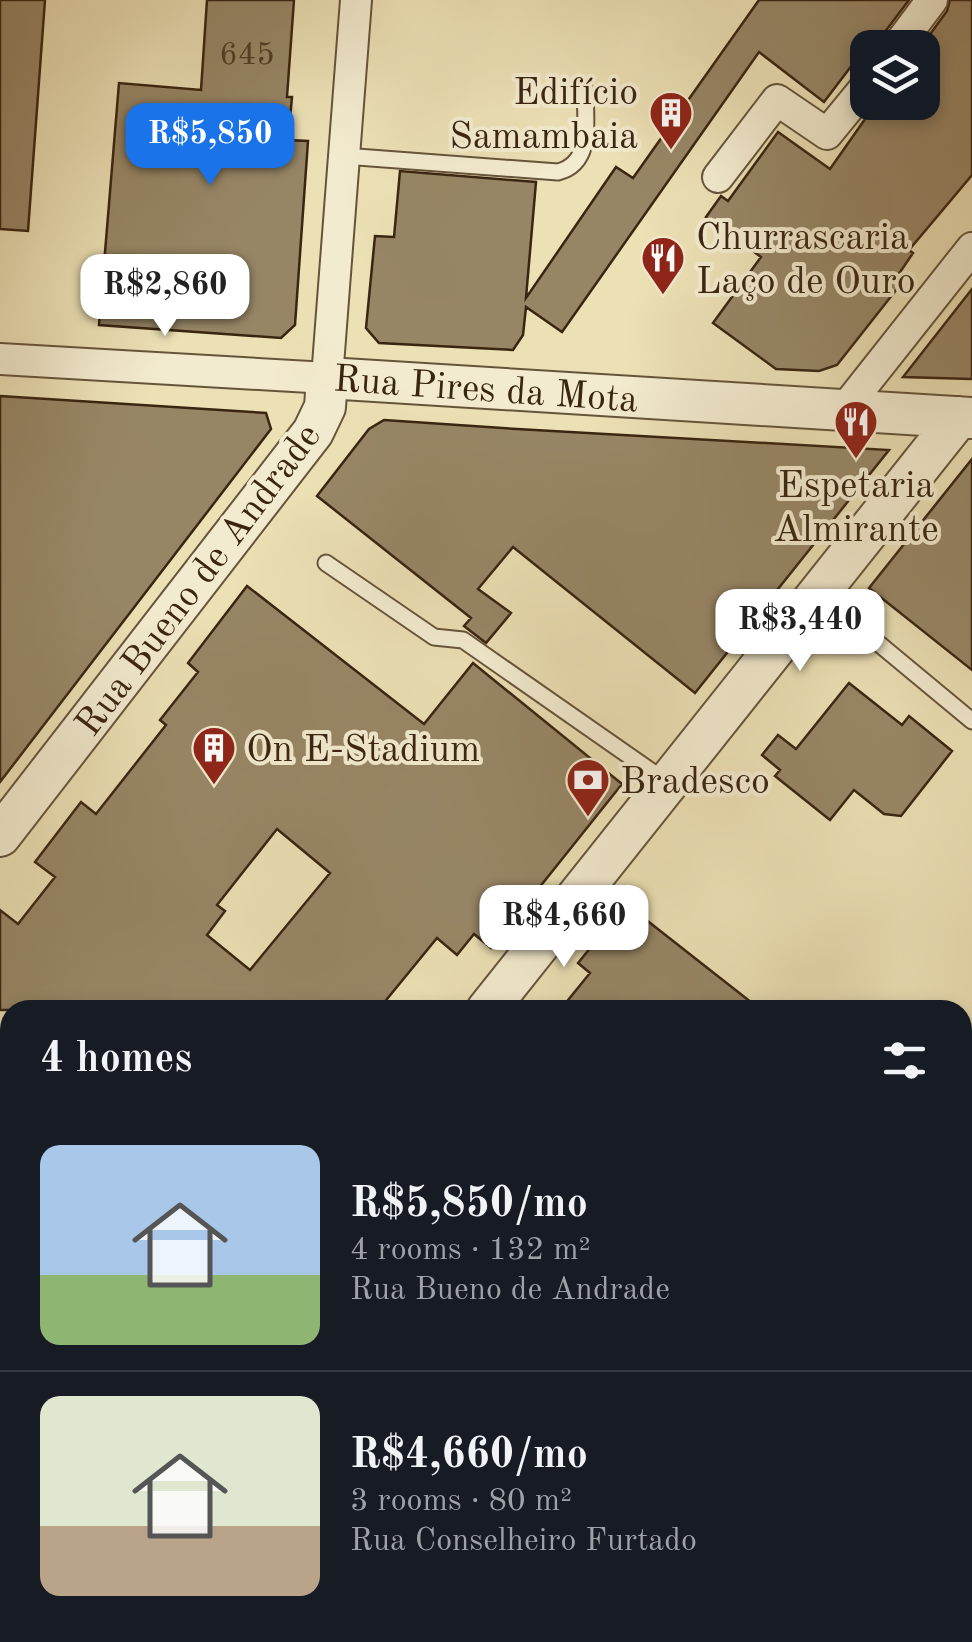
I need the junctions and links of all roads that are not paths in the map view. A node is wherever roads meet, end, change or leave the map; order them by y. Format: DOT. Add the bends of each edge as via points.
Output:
graph roads {
  1 [pos="356,0"];
  2 [pos="932,0"];
  3 [pos="910,30"];
  4 [pos="586,90"];
  5 [pos="850,106"];
  6 [pos="344,156"];
  7 [pos="718,177"];
  8 [pos="972,248"];
  9 [pos="0,359"];
  10 [pos="328,378"];
  11 [pos="843,411"];
  12 [pos="966,418"];
  13 [pos="326,562"];
  14 [pos="819,594"];
  15 [pos="972,721"];
  16 [pos="668,783"];
  17 [pos="0,836"];
  18 [pos="495,1000"];
  1 -- 6 [label="street, Rua Bueno de Andrade"];
  2 -- 3 [label="street"];
  4 -- 6 [label="lane" via="584,148 576,164 558,172"];
  5 -- 7 [label="street" via="828,134 777,100"];
  6 -- 10 [label="street, Rua Bueno de Andrade"];
  8 -- 11 [label="street"];
  9 -- 10 [label="street, Rua Pires da Mota"];
  10 -- 11 [label="street, Rua Pires da Mota"];
  10 -- 17 [label="street, Rua Bueno de Andrade" via="313,432"];
  11 -- 12 [label="street, Rua Pires da Mota"];
  12 -- 14 [label="street"];
  13 -- 16 [label="lane" via="434,637 463,640"];
  14 -- 15 [label="lane"];
  14 -- 16 [label="street"];
  16 -- 18 [label="street"];
}
